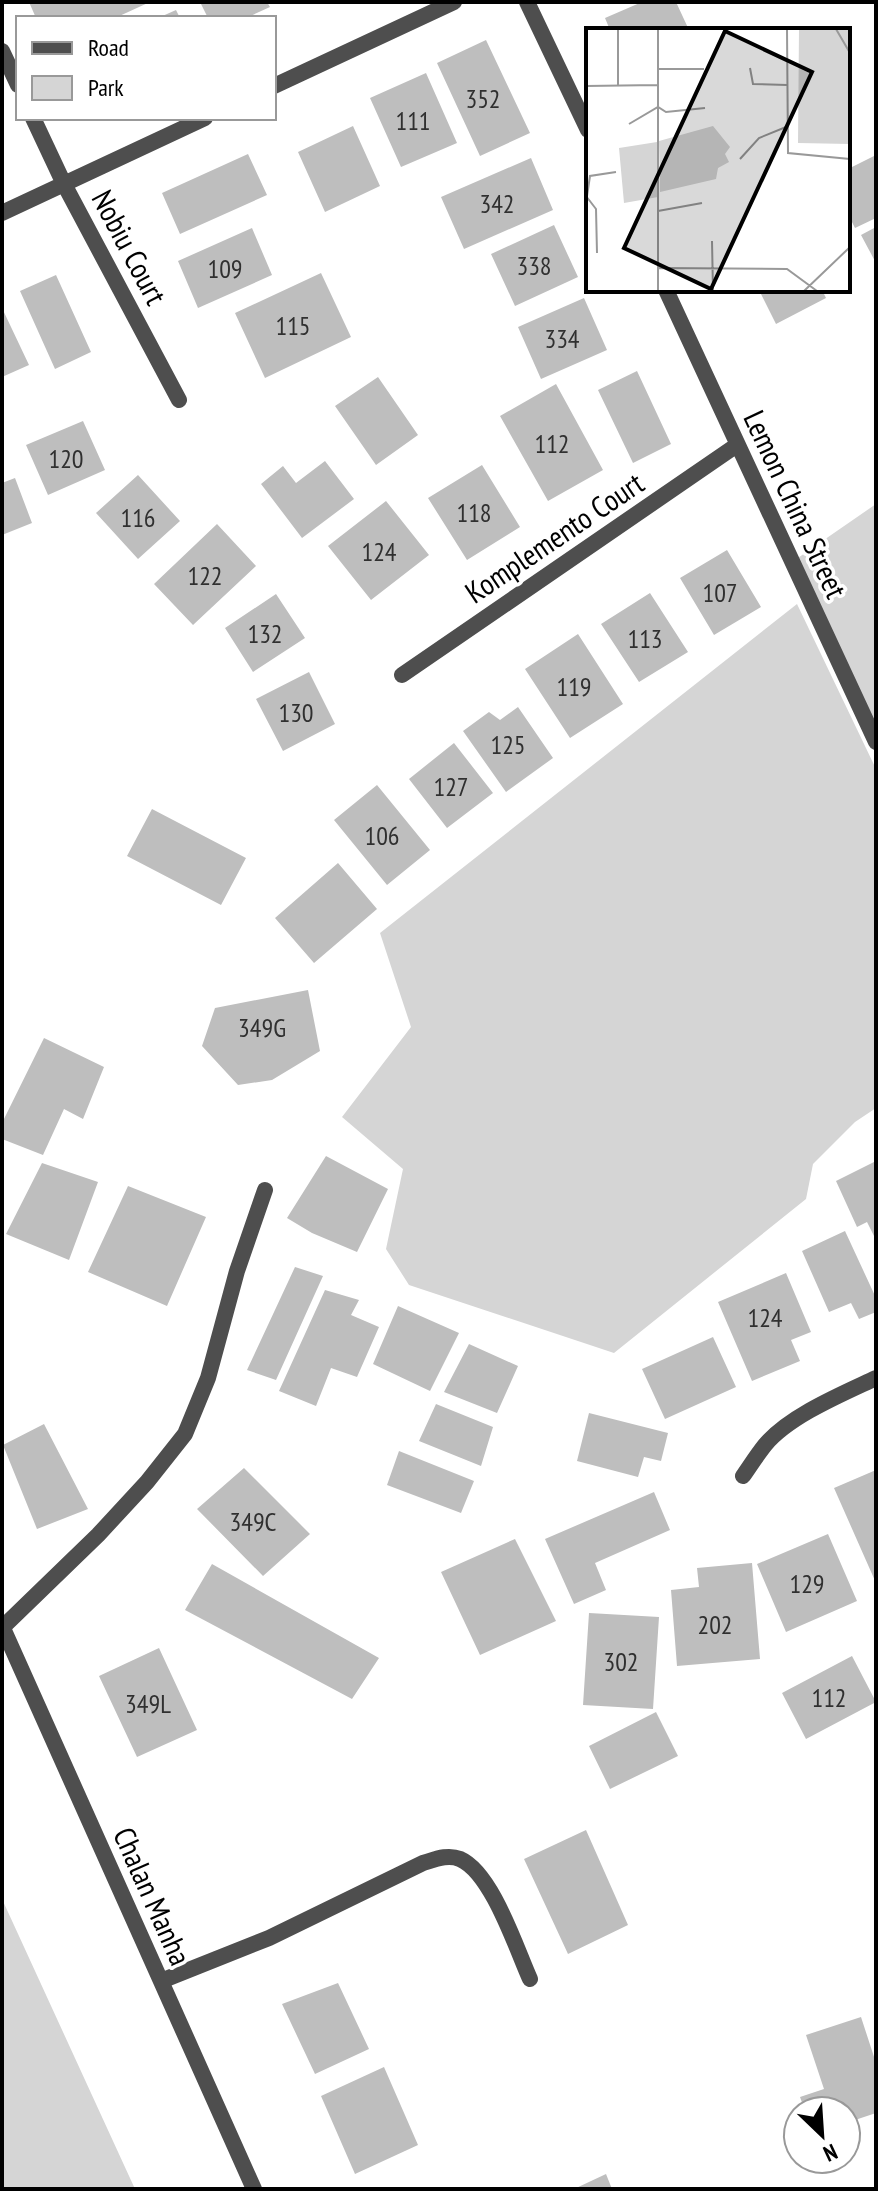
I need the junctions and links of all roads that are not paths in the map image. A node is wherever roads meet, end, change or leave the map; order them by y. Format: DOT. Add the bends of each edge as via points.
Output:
graph roads {
  1 [pos="454,2"];
  2 [pos="527,2"];
  3 [pos="2,51"];
  4 [pos="16,81"];
  5 [pos="276,85"];
  6 [pos="34,120"];
  7 [pos="201,120"];
  8 [pos="586,126"];
  9 [pos="64,184"];
  10 [pos="2,213"];
  11 [pos="667,292"];
  12 [pos="179,400"];
  13 [pos="737,445"];
  14 [pos="402,675"];
  15 [pos="876,742"];
  16 [pos="265,1190"];
  17 [pos="876,1378"];
  18 [pos="743,1476"];
  19 [pos="2,1627"];
  20 [pos="530,1979"];
  21 [pos="161,1981"];
  22 [pos="254,2189"];
  1 -- 5 [label="street"];
  2 -- 8 [label="street"];
  3 -- 4 [label="street"];
  6 -- 9 [label="street, Nobiu Court"];
  7 -- 9 [label="street"];
  9 -- 10 [label="street"];
  9 -- 12 [label="street, Nobiu Court"];
  11 -- 13 [label="street, Lemon China Street"];
  13 -- 14 [label="street, Komplemento Court"];
  13 -- 15 [label="street, Lemon China Street"];
  16 -- 19 [label="street" via="208,1378 185,1434 98,1535"];
  17 -- 18 [label="street" via="781,1431"];
  19 -- 21 [label="street, Chalan Manha"];
  20 -- 21 [label="street" via="485,1884 468,1864 446,1856 269,1938"];
  21 -- 22 [label="street, Chalan Manha"];
}
